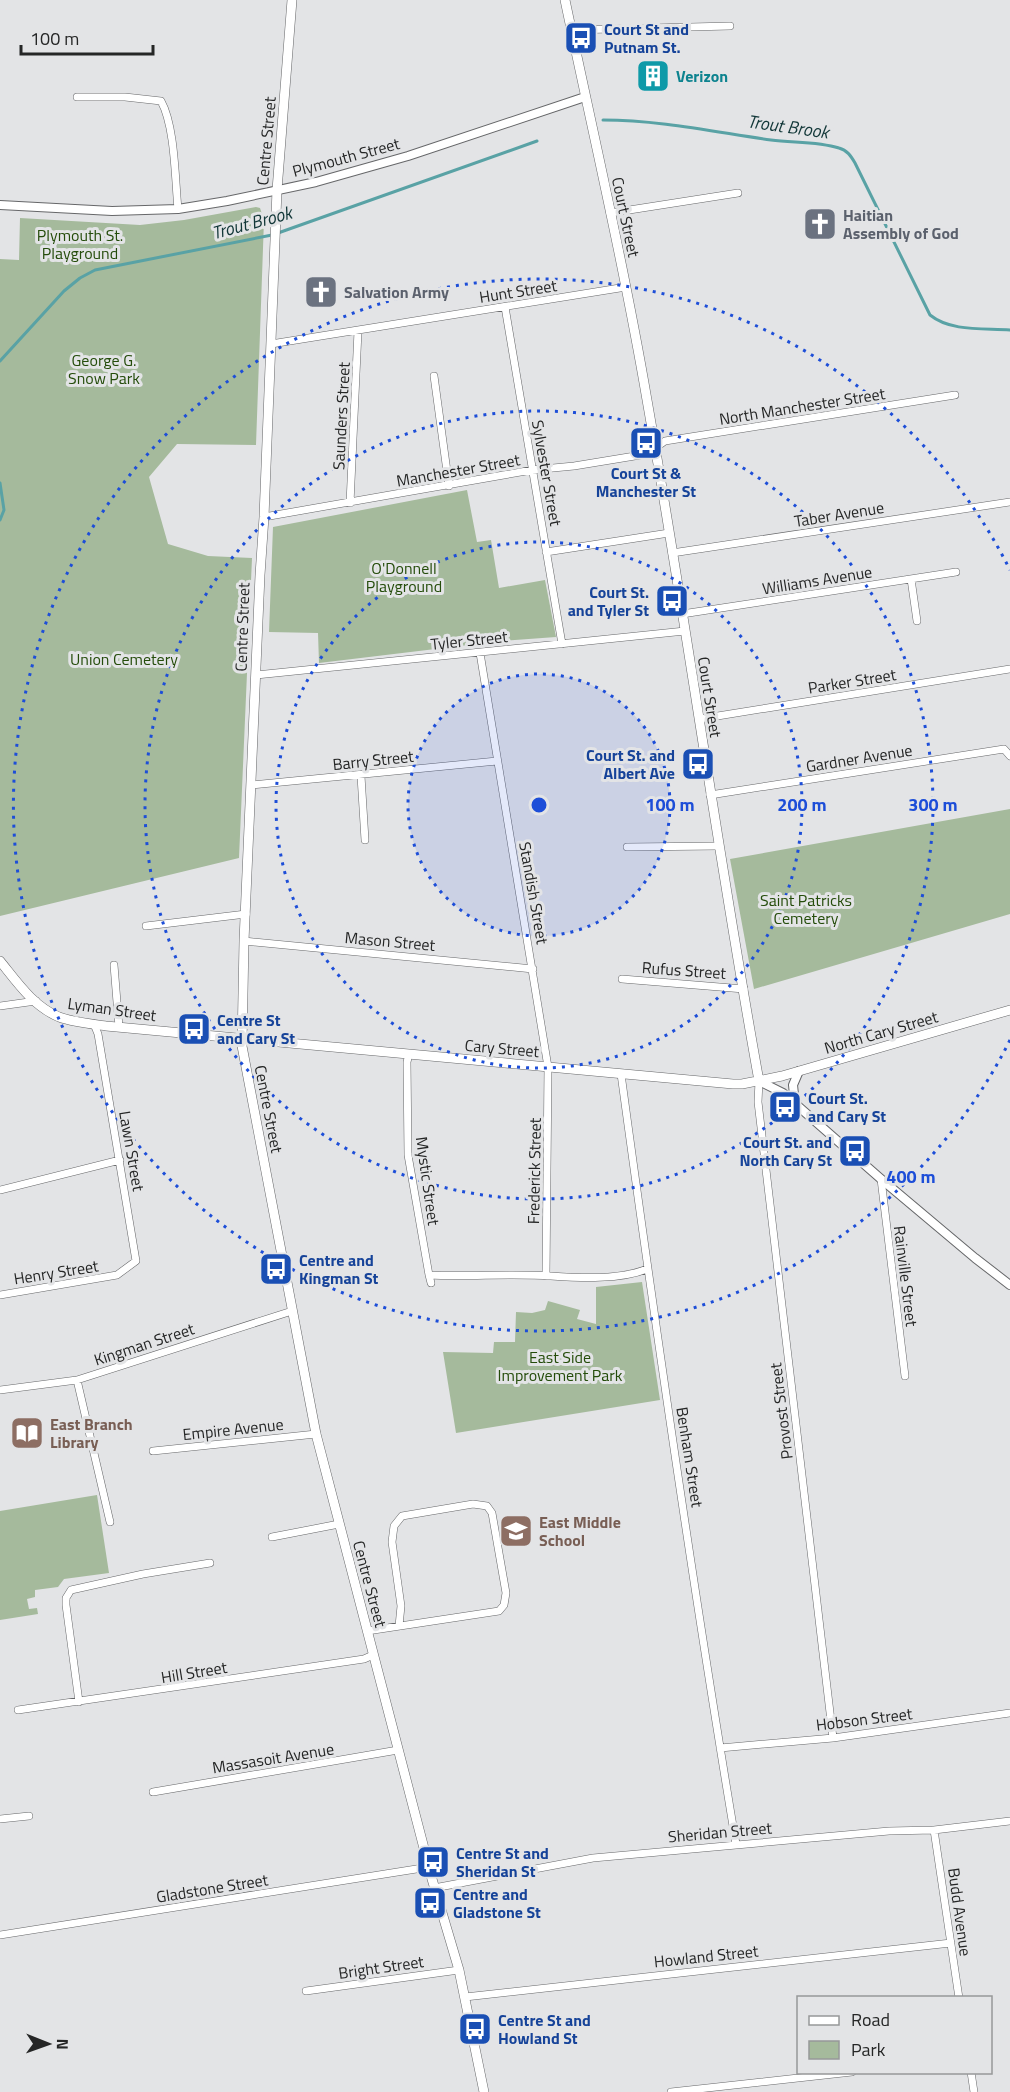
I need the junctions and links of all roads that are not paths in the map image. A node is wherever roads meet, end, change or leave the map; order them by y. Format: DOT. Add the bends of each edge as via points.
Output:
graph roads {
  1 [pos="292,0"];
  2 [pos="565,0"];
  3 [pos="730,26"];
  4 [pos="571,30"];
  5 [pos="77,97"];
  6 [pos="585,98"];
  7 [pos="277,190"];
  8 [pos="738,193"];
  9 [pos="0,205"];
  10 [pos="178,209"];
  11 [pos="610,213"];
  12 [pos="626,287"];
  13 [pos="505,307"];
  14 [pos="358,331"];
  15 [pos="271,344"];
  16 [pos="434,376"];
  17 [pos="955,395"];
  18 [pos="655,448"];
  19 [pos="532,470"];
  20 [pos="449,486"];
  21 [pos="1010,502"];
  22 [pos="350,503"];
  23 [pos="264,517"];
  24 [pos="669,533"];
  25 [pos="546,552"];
  26 [pos="672,553"];
  27 [pos="956,572"];
  28 [pos="911,579"];
  29 [pos="682,614"];
  30 [pos="917,621"];
  31 [pos="685,631"];
  32 [pos="562,644"];
  33 [pos="480,653"];
  34 [pos="1010,669"];
  35 [pos="256,675"];
  36 [pos="699,719"];
  37 [pos="1010,756"];
  38 [pos="497,761"];
  39 [pos="361,776"];
  40 [pos="251,785"];
  41 [pos="710,795"];
  42 [pos="365,840"];
  43 [pos="718,846"];
  44 [pos="627,847"];
  45 [pos="246,914"];
  46 [pos="146,926"];
  47 [pos="244,941"];
  48 [pos="0,962"];
  49 [pos="114,965"];
  50 [pos="533,969"];
  51 [pos="622,979"];
  52 [pos="744,988"];
  53 [pos="36,1002"];
  54 [pos="0,1006"];
  55 [pos="1010,1010"];
  56 [pos="94,1024"];
  57 [pos="119,1027"];
  58 [pos="242,1038"];
  59 [pos="409,1054"];
  60 [pos="548,1067"];
  61 [pos="799,1071"];
  62 [pos="621,1074"];
  63 [pos="759,1081"];
  64 [pos="795,1104"];
  65 [pos="120,1160"];
  66 [pos="881,1179"];
  67 [pos="0,1190"];
  68 [pos="647,1269"];
  69 [pos="117,1275"];
  70 [pos="429,1275"];
  71 [pos="546,1276"];
  72 [pos="431,1283"];
  73 [pos="1010,1285"];
  74 [pos="0,1295"];
  75 [pos="292,1311"];
  76 [pos="905,1376"];
  77 [pos="77,1380"];
  78 [pos="0,1390"];
  79 [pos="316,1434"];
  80 [pos="153,1451"];
  81 [pos="111,1522"];
  82 [pos="339,1524"];
  83 [pos="272,1538"];
  84 [pos="210,1563"];
  85 [pos="399,1626"];
  86 [pos="367,1631"];
  87 [pos="374,1655"];
  88 [pos="79,1702"];
  89 [pos="18,1710"];
  90 [pos="1010,1713"];
  91 [pos="833,1738"];
  92 [pos="720,1748"];
  93 [pos="399,1750"];
  94 [pos="153,1792"];
  95 [pos="29,1816"];
  96 [pos="0,1819"];
  97 [pos="1010,1821"];
  98 [pos="934,1830"];
  99 [pos="736,1844"];
  100 [pos="429,1867"];
  101 [pos="434,1888"];
  102 [pos="0,1935"];
  103 [pos="951,1943"];
  104 [pos="459,1970"];
  105 [pos="306,1991"];
  106 [pos="465,1996"];
  107 [pos="959,1996"];
  108 [pos="480,2070"];
  109 [pos="469,2073"];
  110 [pos="842,2074"];
  111 [pos="971,2074"];
  112 [pos="484,2092"];
  113 [pos="671,2092"];
  114 [pos="974,2092"];
  1 -- 7 [label="main road, Centre Street"];
  2 -- 4 [label="main road, Court Street"];
  3 -- 4 [label="street"];
  4 -- 6 [label="main road, Court Street"];
  5 -- 10 [label="street" via="161,101 169,126"];
  6 -- 7 [label="street, Plymouth Street" via="408,156"];
  6 -- 11 [label="main road, Court Street"];
  7 -- 10 [label="street, Plymouth Street"];
  7 -- 15 [label="main road, Centre Street"];
  8 -- 11 [label="street"];
  9 -- 10 [label="street, Plymouth Street" via="112,211"];
  11 -- 12 [label="main road, Court Street"];
  12 -- 13 [label="street, Hunt Street"];
  12 -- 18 [label="main road, Court Street"];
  13 -- 14 [label="street, Hunt Street"];
  13 -- 19 [label="street, Sylvester Street"];
  14 -- 15 [label="street, Hunt Street"];
  14 -- 22 [label="street, Saunders Street"];
  15 -- 23 [label="main road, Centre Street"];
  16 -- 20 [label="street"];
  17 -- 18 [label="street, North Manchester Street" via="665,441"];
  18 -- 19 [label="street, Manchester Street" via="647,454"];
  18 -- 24 [label="main road, Court Street"];
  19 -- 20 [label="street, Manchester Street"];
  19 -- 25 [label="street, Sylvester Street"];
  20 -- 22 [label="street, Manchester Street"];
  21 -- 26 [label="street, Taber Avenue"];
  22 -- 23 [label="street, Manchester Street"];
  23 -- 35 [label="main road, Centre Street"];
  24 -- 25 [label="street"];
  24 -- 26 [label="main road, Court Street"];
  25 -- 32 [label="street, Sylvester Street"];
  26 -- 29 [label="main road, Court Street"];
  27 -- 28 [label="street, Williams Avenue"];
  28 -- 29 [label="street, Williams Avenue"];
  28 -- 30 [label="street"];
  29 -- 31 [label="main road, Court Street"];
  31 -- 32 [label="street, Tyler Street"];
  31 -- 36 [label="main road, Court Street"];
  32 -- 33 [label="street, Tyler Street"];
  33 -- 35 [label="street, Tyler Street"];
  33 -- 38 [label="street, Standish Street"];
  34 -- 36 [label="street, Parker Street"];
  35 -- 40 [label="main road, Centre Street"];
  36 -- 41 [label="main road, Court Street"];
  37 -- 41 [label="street, Gardner Avenue" via="1004,749"];
  38 -- 39 [label="street, Barry Street"];
  38 -- 50 [label="street, Standish Street"];
  39 -- 40 [label="street, Barry Street"];
  39 -- 42 [label="street"];
  40 -- 45 [label="main road, Centre Street"];
  41 -- 43 [label="main road, Court Street"];
  43 -- 44 [label="street"];
  43 -- 52 [label="main road, Court Street"];
  45 -- 46 [label="street"];
  45 -- 47 [label="main road, Centre Street"];
  47 -- 50 [label="street, Mason Street"];
  47 -- 58 [label="main road, Centre Street"];
  48 -- 53 [label="main road, Lyman Street"];
  49 -- 57 [label="street"];
  50 -- 60 [label="street, Standish Street"];
  51 -- 52 [label="street, Rufus Street"];
  52 -- 63 [label="main road, Court Street"];
  53 -- 54 [label="street"];
  53 -- 56 [label="main road, Lyman Street" via="60,1017"];
  55 -- 61 [label="main road, North Cary Street"];
  56 -- 57 [label="main road, Lyman Street"];
  56 -- 65 [label="street, Lawn Street"];
  57 -- 58 [label="main road, Lyman Street"];
  58 -- 59 [label="main road, Cary Street"];
  58 -- 75 [label="main road, Centre Street"];
  59 -- 60 [label="main road, Cary Street"];
  59 -- 70 [label="street, Mystic Street" via="408,1155"];
  60 -- 62 [label="main road, Cary Street"];
  60 -- 71 [label="street, Frederick Street"];
  61 -- 63 [label="main road, North Cary Street"];
  61 -- 64 [label="street" via="793,1084"];
  62 -- 63 [label="main road, Cary Street" via="742,1084"];
  62 -- 68 [label="street, Benham Street"];
  63 -- 64 [label="street"];
  63 -- 91 [label="street, Provost Street" via="758,1102"];
  64 -- 66 [label="street"];
  65 -- 67 [label="street"];
  65 -- 69 [label="street, Lawn Street" via="136,1261"];
  66 -- 73 [label="street"];
  66 -- 76 [label="street, Rainville Street"];
  68 -- 71 [label="street" via="579,1278"];
  68 -- 92 [label="street, Benham Street"];
  69 -- 74 [label="street, Henry Street"];
  70 -- 71 [label="street"];
  70 -- 72 [label="street, Mystic Street"];
  75 -- 77 [label="street, Kingman Street"];
  75 -- 79 [label="main road, Centre Street"];
  77 -- 78 [label="street, Kingman Street"];
  77 -- 81 [label="street"];
  79 -- 80 [label="street, Empire Avenue"];
  79 -- 82 [label="main road, Centre Street"];
  82 -- 83 [label="street"];
  82 -- 86 [label="main road, Centre Street"];
  84 -- 88 [label="street" via="71,1590 66,1605"];
  85 -- 85 [label="street" via="499,1611 504,1605 504,1581 492,1513 487,1506 473,1504 402,1516 394,1526"];
  85 -- 86 [label="street"];
  86 -- 87 [label="main road, Centre Street"];
  87 -- 88 [label="street, Hill Street"];
  87 -- 93 [label="main road, Centre Street"];
  88 -- 89 [label="street, Hill Street"];
  90 -- 91 [label="street, Hobson Street"];
  91 -- 92 [label="street, Hobson Street"];
  92 -- 99 [label="street, Benham Street"];
  93 -- 94 [label="street, Massasoit Avenue"];
  93 -- 100 [label="main road, Centre Street"];
  95 -- 96 [label="street"];
  97 -- 98 [label="street, Sheridan Street"];
  98 -- 99 [label="street, Sheridan Street"];
  98 -- 103 [label="street, Budd Avenue"];
  99 -- 101 [label="street, Sheridan Street" via="593,1858"];
  100 -- 101 [label="main road, Centre Street"];
  100 -- 102 [label="street, Gladstone Street"];
  101 -- 104 [label="main road, Centre Street"];
  103 -- 106 [label="street, Howland Street"];
  103 -- 107 [label="street, Budd Avenue"];
  104 -- 105 [label="street, Bright Street"];
  104 -- 106 [label="main road, Centre Street"];
  106 -- 108 [label="main road, Centre Street"];
  108 -- 109 [label="street"];
  108 -- 112 [label="main road, Centre Street"];
  110 -- 113 [label="street"];
  111 -- 114 [label="street"];
}
